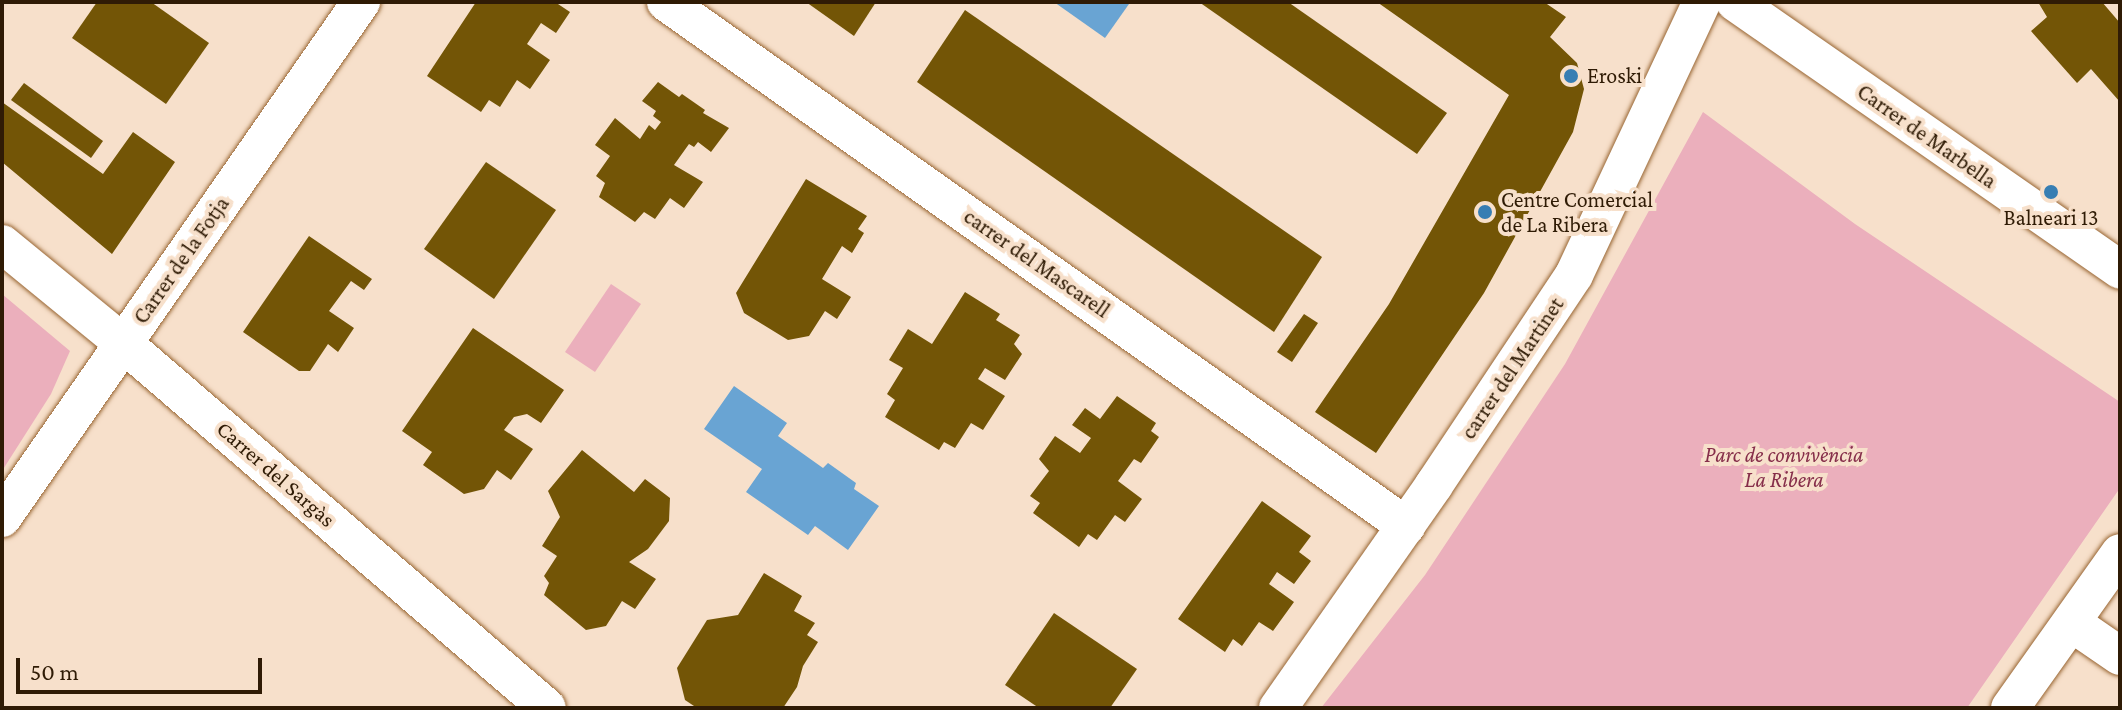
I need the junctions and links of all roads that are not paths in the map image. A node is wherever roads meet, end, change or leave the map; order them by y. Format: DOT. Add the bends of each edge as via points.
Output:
graph roads {
  1 [pos="361,2"];
  2 [pos="666,2"];
  3 [pos="1702,2"];
  4 [pos="1735,2"];
  5 [pos="2,244"];
  6 [pos="2120,270"];
  7 [pos="123,343"];
  8 [pos="2,518"];
  9 [pos="1406,526"];
  10 [pos="2120,553"];
  11 [pos="2072,623"];
  12 [pos="2120,656"];
  13 [pos="547,708"];
  14 [pos="1278,708"];
  15 [pos="2010,708"];
  1 -- 7 [label="street, Carrer de la Fotja"];
  2 -- 9 [label="street, carrer del Mascarell"];
  3 -- 9 [label="street, carrer del Martinet" via="1574,275"];
  4 -- 6 [label="street, Carrer de Marbella"];
  5 -- 7 [label="street, Carrer del Sargàs"];
  7 -- 8 [label="street, Carrer de la Fotja"];
  7 -- 13 [label="street, Carrer del Sargàs"];
  9 -- 14 [label="street, carrer del Martinet"];
  10 -- 11 [label="street"];
  11 -- 12 [label="street"];
  11 -- 15 [label="street"];
}
